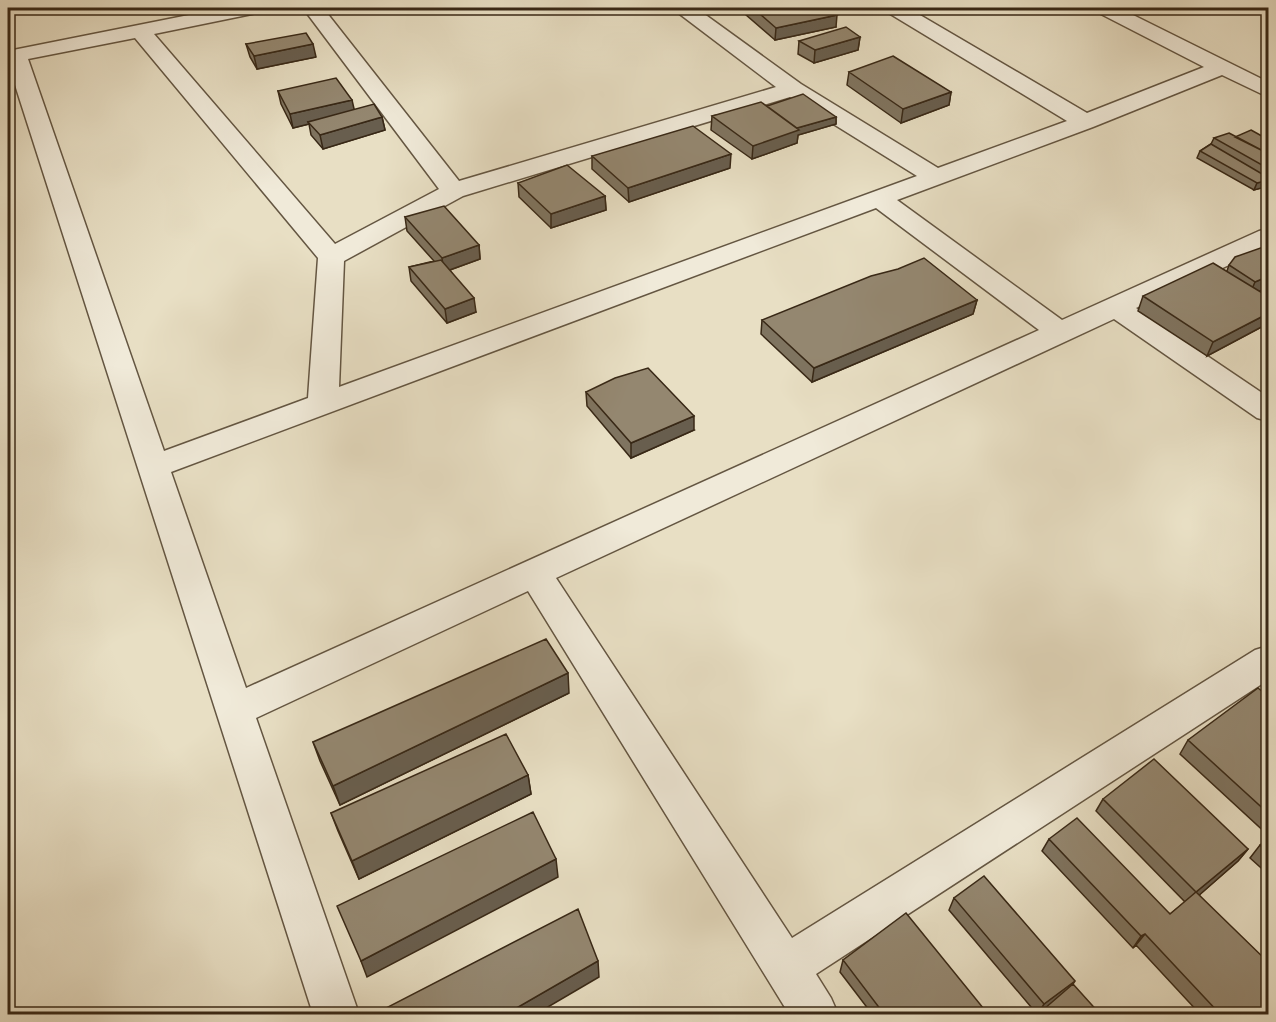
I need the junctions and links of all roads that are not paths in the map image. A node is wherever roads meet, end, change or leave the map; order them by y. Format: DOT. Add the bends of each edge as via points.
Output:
graph roads {
  1 [pos="252,8"];
  2 [pos="313,8"];
  3 [pos="684,8"];
  4 [pos="894,8"];
  5 [pos="1104,8"];
  6 [pos="1154,10"];
  7 [pos="1127,19"];
  8 [pos="140,30"];
  9 [pos="12,56"];
  10 [pos="1223,67"];
  11 [pos="793,89"];
  12 [pos="1269,90"];
  13 [pos="1085,122"];
  14 [pos="936,177"];
  15 [pos="454,191"];
  16 [pos="879,199"];
  17 [pos="1269,237"];
  18 [pos="331,257"];
  19 [pos="1116,306"];
  20 [pos="1060,332"];
  21 [pos="323,406"];
  22 [pos="1269,411"];
  23 [pos="153,467"];
  24 [pos="534,572"];
  25 [pos="1259,681"];
  26 [pos="235,710"];
  27 [pos="785,968"];
  28 [pos="336,1014"];
  29 [pos="815,1014"];
  1 -- 8 [label="street"];
  2 -- 15 [label="street"];
  3 -- 11 [label="street"];
  4 -- 13 [label="street"];
  5 -- 7 [label="street"];
  6 -- 7 [label="street"];
  7 -- 10 [label="street"];
  8 -- 9 [label="street"];
  8 -- 18 [label="street"];
  9 -- 23 [label="street"];
  10 -- 12 [label="street"];
  10 -- 13 [label="street"];
  11 -- 14 [label="street"];
  11 -- 15 [label="street"];
  13 -- 14 [label="street"];
  14 -- 16 [label="street"];
  15 -- 18 [label="street"];
  16 -- 20 [label="street"];
  16 -- 21 [label="street"];
  17 -- 19 [label="street"];
  18 -- 21 [label="street"];
  19 -- 20 [label="street"];
  19 -- 22 [label="street"];
  20 -- 24 [label="street"];
  21 -- 23 [label="street"];
  23 -- 26 [label="street"];
  24 -- 26 [label="street"];
  24 -- 27 [label="street"];
  25 -- 27 [label="street"];
  26 -- 28 [label="street"];
  27 -- 29 [label="street"];
}
